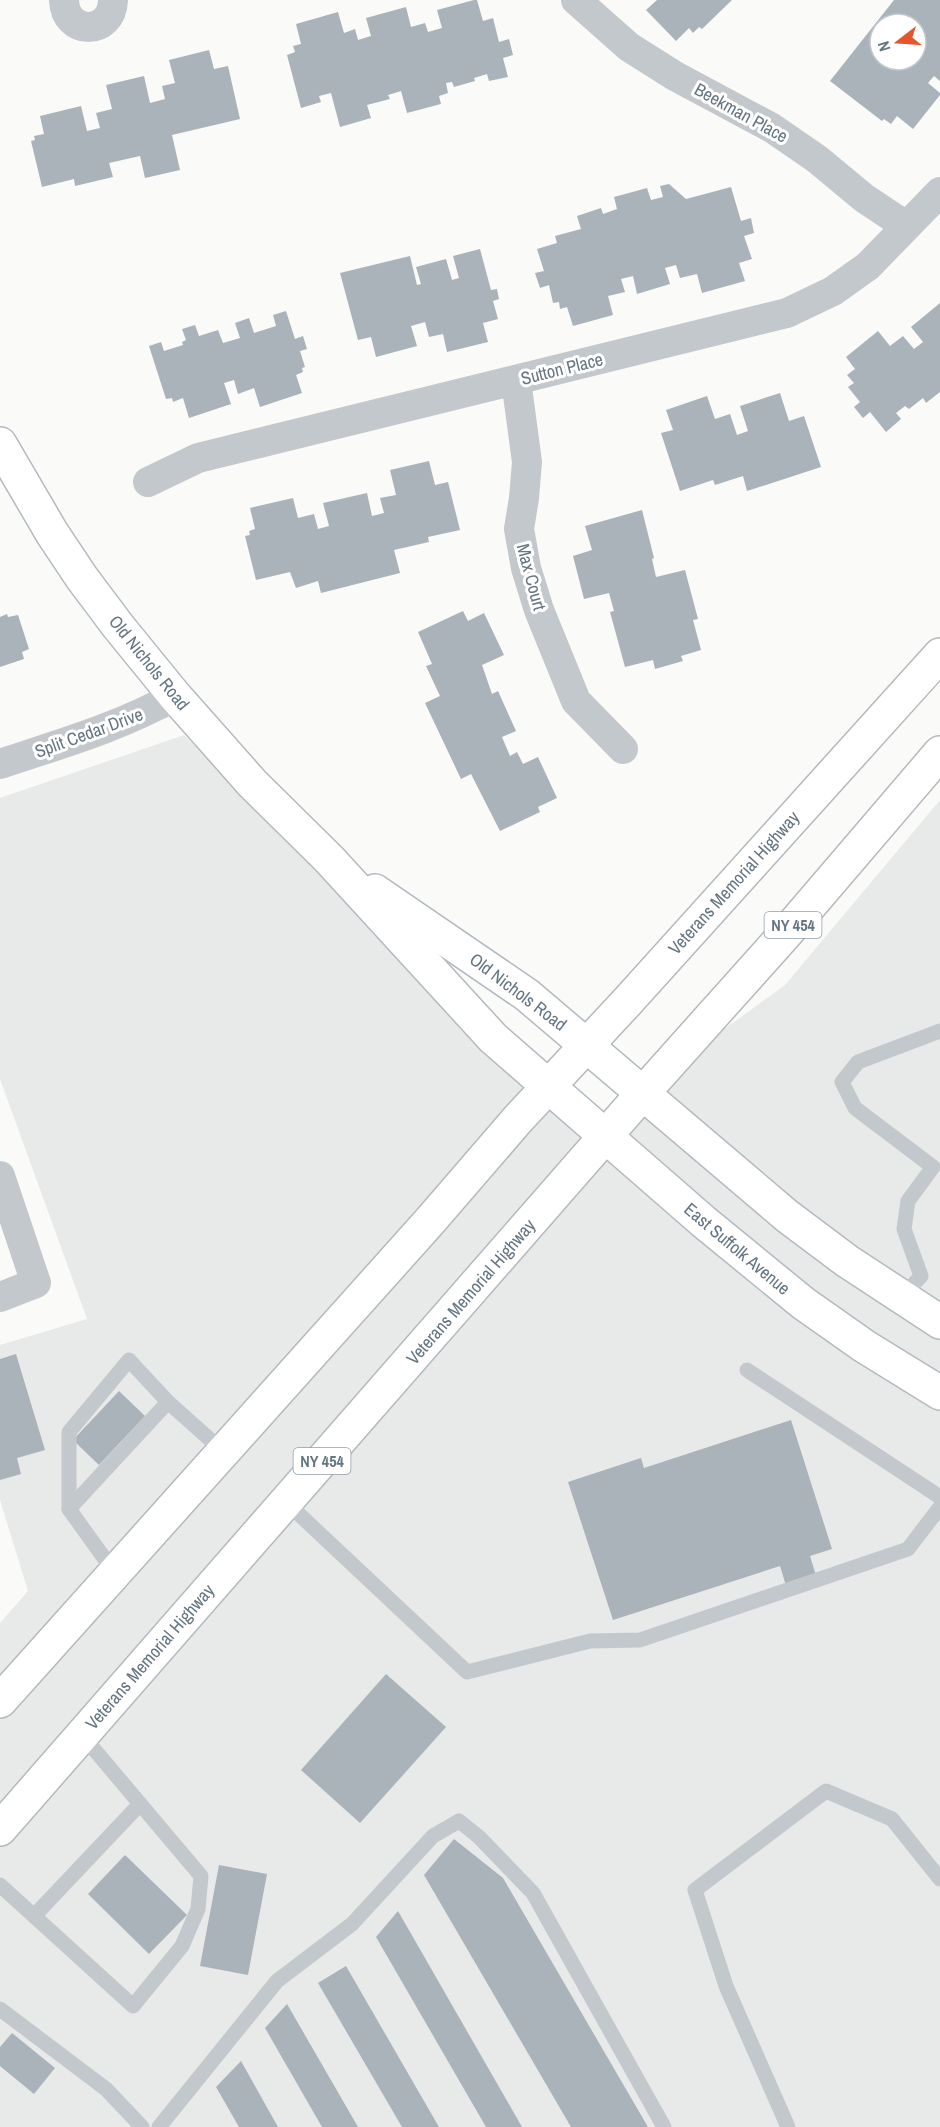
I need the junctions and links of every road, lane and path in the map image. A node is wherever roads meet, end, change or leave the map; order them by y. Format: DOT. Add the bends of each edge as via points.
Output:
graph roads {
  1 [pos="64,0"];
  2 [pos="115,0"];
  3 [pos="576,0"];
  4 [pos="940,192"];
  5 [pos="906,226"];
  6 [pos="516,380"];
  7 [pos="0,444"];
  8 [pos="148,482"];
  9 [pos="940,655"];
  10 [pos="175,696"];
  11 [pos="623,749"];
  12 [pos="940,753"];
  13 [pos="0,764"];
  14 [pos="329,859"];
  15 [pos="940,1031"];
  16 [pos="586,1045"];
  17 [pos="548,1087"];
  18 [pos="643,1094"];
  19 [pos="606,1137"];
  20 [pos="0,1176"];
  21 [pos="0,1297"];
  22 [pos="901,1298"];
  23 [pos="940,1322"];
  24 [pos="747,1370"];
  25 [pos="940,1393"];
  26 [pos="168,1402"];
  27 [pos="224,1452"];
  28 [pos="940,1497"];
  29 [pos="286,1502"];
  30 [pos="940,1507"];
  31 [pos="69,1509"];
  32 [pos="115,1573"];
  33 [pos="0,1701"];
  34 [pos="82,1736"];
  35 [pos="140,1804"];
  36 [pos="0,1829"];
  37 [pos="940,1879"];
  38 [pos="0,1885"];
  39 [pos="34,1916"];
  40 [pos="0,2009"];
  41 [pos="142,2127"];
  42 [pos="159,2127"];
  43 [pos="664,2127"];
  44 [pos="788,2127"];
  1 -- 2 [label="street" via="71,20 94,27 108,17"];
  3 -- 5 [label="street, Beekman Place" via="629,47 772,128"];
  4 -- 5 [label="street, Sutton Place"];
  5 -- 6 [label="street, Sutton Place" via="868,266 833,291 787,313"];
  6 -- 8 [label="street, Sutton Place" via="198,459"];
  6 -- 11 [label="street, Max Court" via="526,462 519,529 526,568 576,701"];
  7 -- 10 [label="main road, Old Nichols Road" via="82,578"];
  9 -- 16 [label="main road, Veterans Memorial Highway"];
  10 -- 13 [label="street, Split Cedar Drive" via="116,725"];
  10 -- 14 [label="main road, Old Nichols Road" via="252,783"];
  12 -- 18 [label="main road, Veterans Memorial Highway / NY 454"];
  14 -- 16 [label="main road, Old Nichols Road" via="528,994"];
  14 -- 17 [label="main road, Old Nichols Road" via="493,1038"];
  15 -- 22 [label="lane" via="858,1062 842,1082 855,1108 933,1167 908,1201 904,1229 921,1276"];
  16 -- 17 [label="main road, Veterans Memorial Highway"];
  16 -- 18 [label="main road"];
  17 -- 19 [label="main road, East Suffolk Avenue"];
  17 -- 27 [label="main road, Veterans Memorial Highway"];
  18 -- 19 [label="main road, Veterans Memorial Highway / NY 454"];
  18 -- 22 [label="main road" via="787,1216"];
  19 -- 25 [label="main road, East Suffolk Avenue" via="803,1303"];
  19 -- 29 [label="main road, Veterans Memorial Highway / NY 454"];
  20 -- 21 [label="street" via="36,1283"];
  22 -- 23 [label="main road"];
  24 -- 28 [label="lane"];
  26 -- 27 [label="lane"];
  26 -- 31 [label="lane"];
  26 -- 31 [label="lane" via="129,1360 69,1432"];
  27 -- 32 [label="main road, Veterans Memorial Highway"];
  29 -- 30 [label="lane" via="467,1672 590,1641 640,1640 908,1550"];
  29 -- 34 [label="main road, Veterans Memorial Highway / NY 454"];
  31 -- 32 [label="lane"];
  32 -- 33 [label="main road, Veterans Memorial Highway"];
  34 -- 35 [label="lane"];
  34 -- 36 [label="main road, Veterans Memorial Highway / NY 454"];
  35 -- 39 [label="lane"];
  35 -- 39 [label="lane" via="201,1876 198,1909 182,1946 133,2006"];
  37 -- 44 [label="lane" via="892,1820 826,1791 695,1890 726,1986"];
  38 -- 39 [label="lane"];
  40 -- 41 [label="lane" via="106,2089"];
  42 -- 43 [label="lane" via="277,1981 352,1923 433,1836 459,1821 533,1893"];
}
